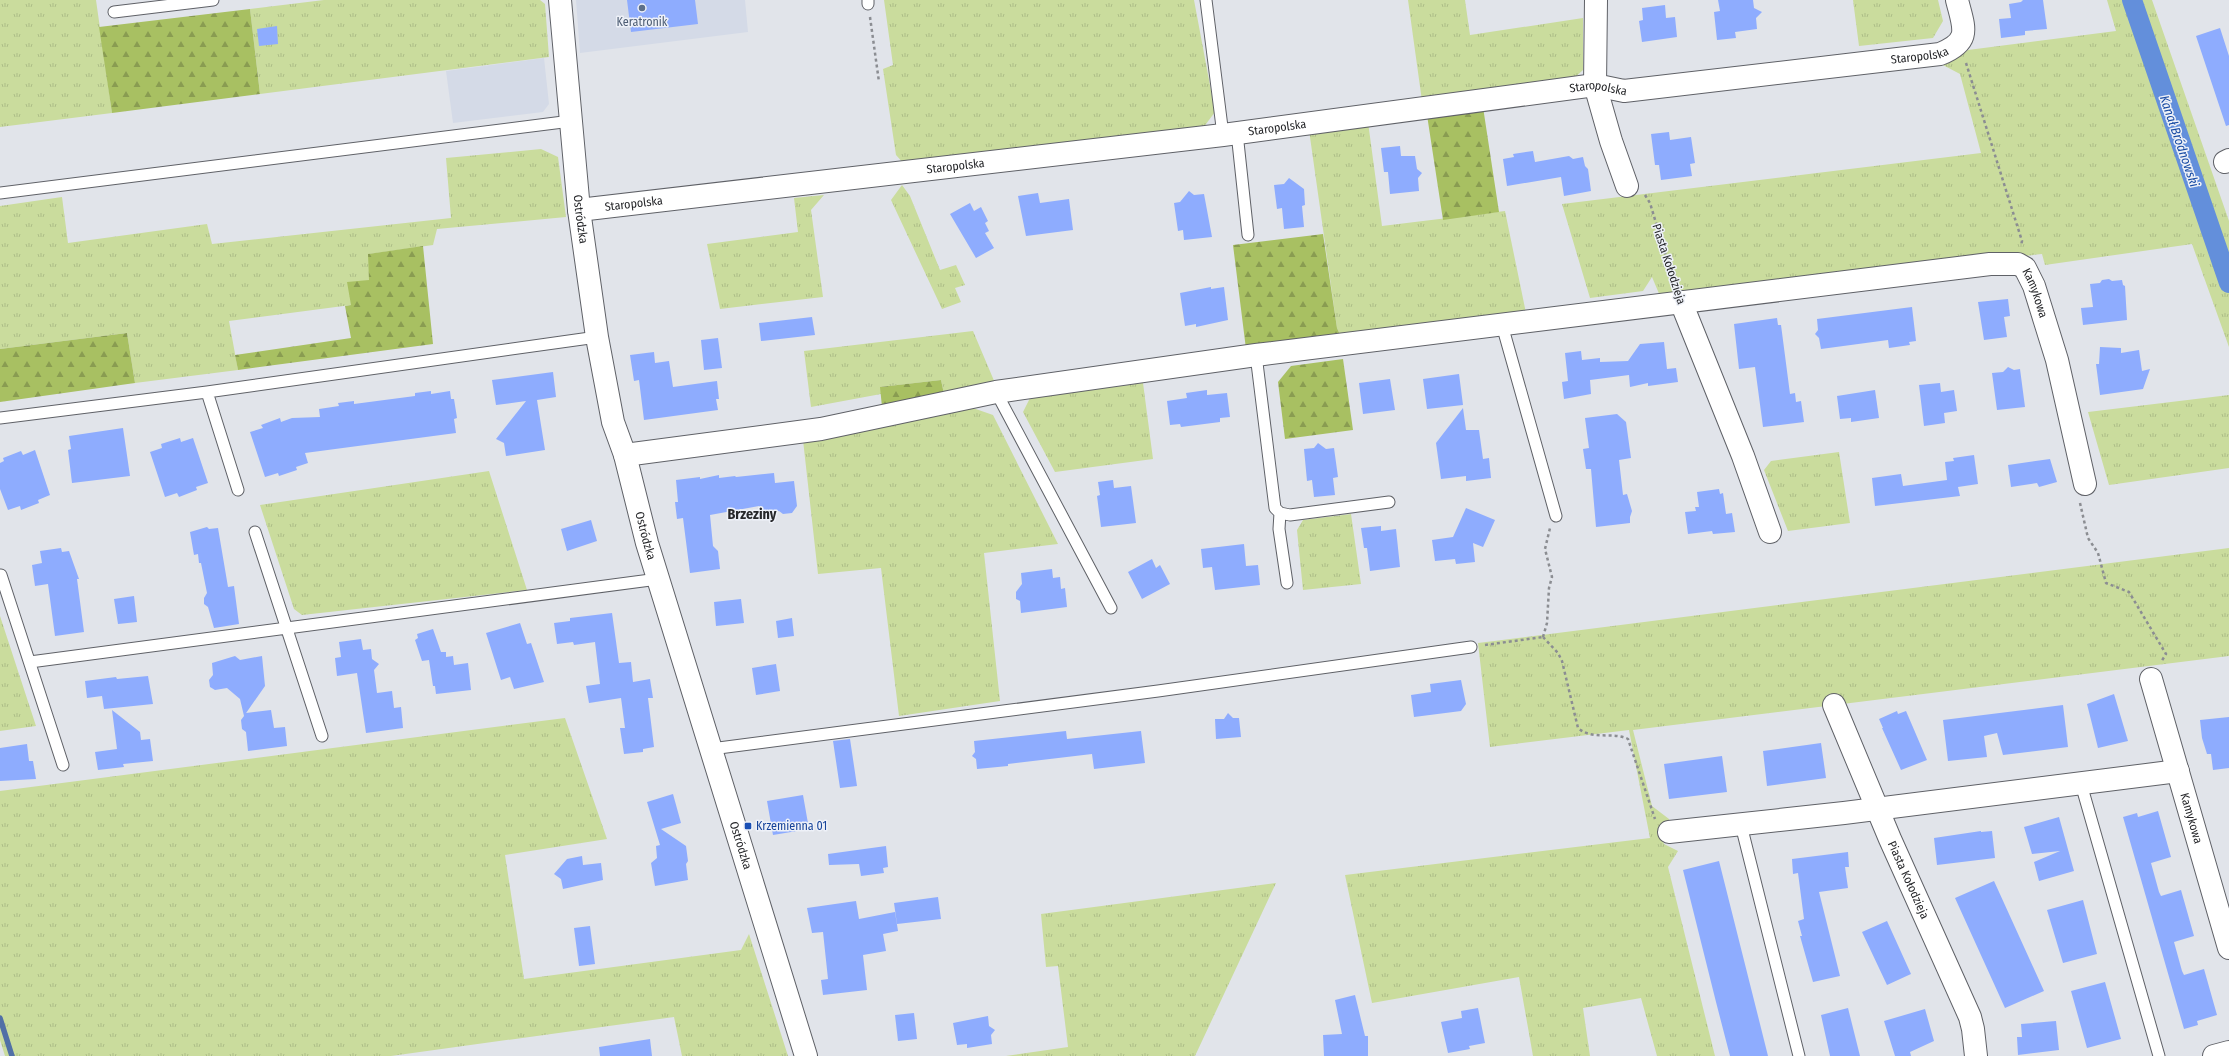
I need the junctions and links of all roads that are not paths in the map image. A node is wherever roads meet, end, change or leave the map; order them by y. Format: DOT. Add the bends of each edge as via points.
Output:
graph roads {
  1 [pos="213,0"];
  2 [pos="560,0"];
  3 [pos="1206,0"];
  4 [pos="1596,0"];
  5 [pos="1958,0"];
  6 [pos="114,12"];
  7 [pos="1595,85"];
  8 [pos="571,121"];
  9 [pos="1230,134"];
  10 [pos="1627,186"];
  11 [pos="0,193"];
  12 [pos="579,210"];
  13 [pos="1248,235"];
  14 [pos="1681,302"];
  15 [pos="1502,325"];
  16 [pos="597,337"];
  17 [pos="1256,355"];
  18 [pos="207,392"];
  19 [pos="996,392"];
  20 [pos="0,418"];
  21 [pos="625,455"];
  22 [pos="2085,482"];
  23 [pos="238,490"];
  24 [pos="1389,502"];
  25 [pos="1280,513"];
  26 [pos="1556,516"];
  27 [pos="255,532"];
  28 [pos="1770,532"];
  29 [pos="1,575"];
  30 [pos="658,579"];
  31 [pos="1287,583"];
  32 [pos="1111,608"];
  33 [pos="288,628"];
  34 [pos="1471,647"];
  35 [pos="30,662"];
  36 [pos="2152,684"];
  37 [pos="1834,705"];
  38 [pos="322,736"];
  39 [pos="711,749"];
  40 [pos="63,765"];
  41 [pos="2178,771"];
  42 [pos="2081,784"];
  43 [pos="1878,809"];
  44 [pos="1741,825"];
  45 [pos="1669,832"];
  46 [pos="2229,948"];
  47 [pos="2229,1052"];
  48 [pos="806,1056"];
  49 [pos="1799,1056"];
  50 [pos="1976,1056"];
  51 [pos="2159,1056"];
  52 [pos="2214,1056"];
  1 -- 6 [label="lane"];
  2 -- 8 [label="street, Ostródzka"];
  3 -- 9 [label="lane"];
  4 -- 7 [label="street"];
  5 -- 7 [label="street, Staropolska" via="1959,40 1940,54 1624,91"];
  7 -- 9 [label="street, Staropolska"];
  7 -- 10 [label="street"];
  8 -- 11 [label="lane"];
  8 -- 12 [label="street, Ostródzka"];
  9 -- 12 [label="street, Staropolska"];
  9 -- 13 [label="lane"];
  12 -- 16 [label="street, Ostródzka"];
  14 -- 15 [label="street"];
  14 -- 22 [label="street, Kamykowa" via="1990,264 2018,264 2028,273 2034,286 2057,360"];
  14 -- 28 [label="street, Piasta Kołodzieja" via="1743,456"];
  15 -- 17 [label="street"];
  15 -- 26 [label="lane"];
  16 -- 18 [label="lane"];
  16 -- 21 [label="street, Ostródzka" via="613,422"];
  17 -- 19 [label="street"];
  17 -- 25 [label="lane" via="1276,508"];
  18 -- 20 [label="lane"];
  18 -- 23 [label="lane"];
  19 -- 21 [label="street" via="821,429"];
  19 -- 32 [label="lane"];
  21 -- 30 [label="street, Ostródzka"];
  24 -- 25 [label="lane" via="1290,515"];
  25 -- 31 [label="lane" via="1279,529"];
  27 -- 33 [label="lane"];
  29 -- 35 [label="lane"];
  30 -- 33 [label="lane"];
  30 -- 39 [label="street, Ostródzka"];
  33 -- 35 [label="lane"];
  33 -- 38 [label="lane"];
  34 -- 39 [label="lane"];
  35 -- 40 [label="lane"];
  36 -- 41 [label="street, Kamykowa"];
  37 -- 43 [label="street, Piasta Kołodzieja"];
  39 -- 48 [label="street, Ostródzka"];
  41 -- 42 [label="street"];
  41 -- 46 [label="street, Kamykowa"];
  42 -- 43 [label="street"];
  42 -- 51 [label="lane"];
  43 -- 44 [label="street"];
  43 -- 50 [label="street, Piasta Kołodzieja" via="1970,1017"];
  44 -- 45 [label="street"];
  44 -- 49 [label="lane"];
  47 -- 52 [label="street"];
}
